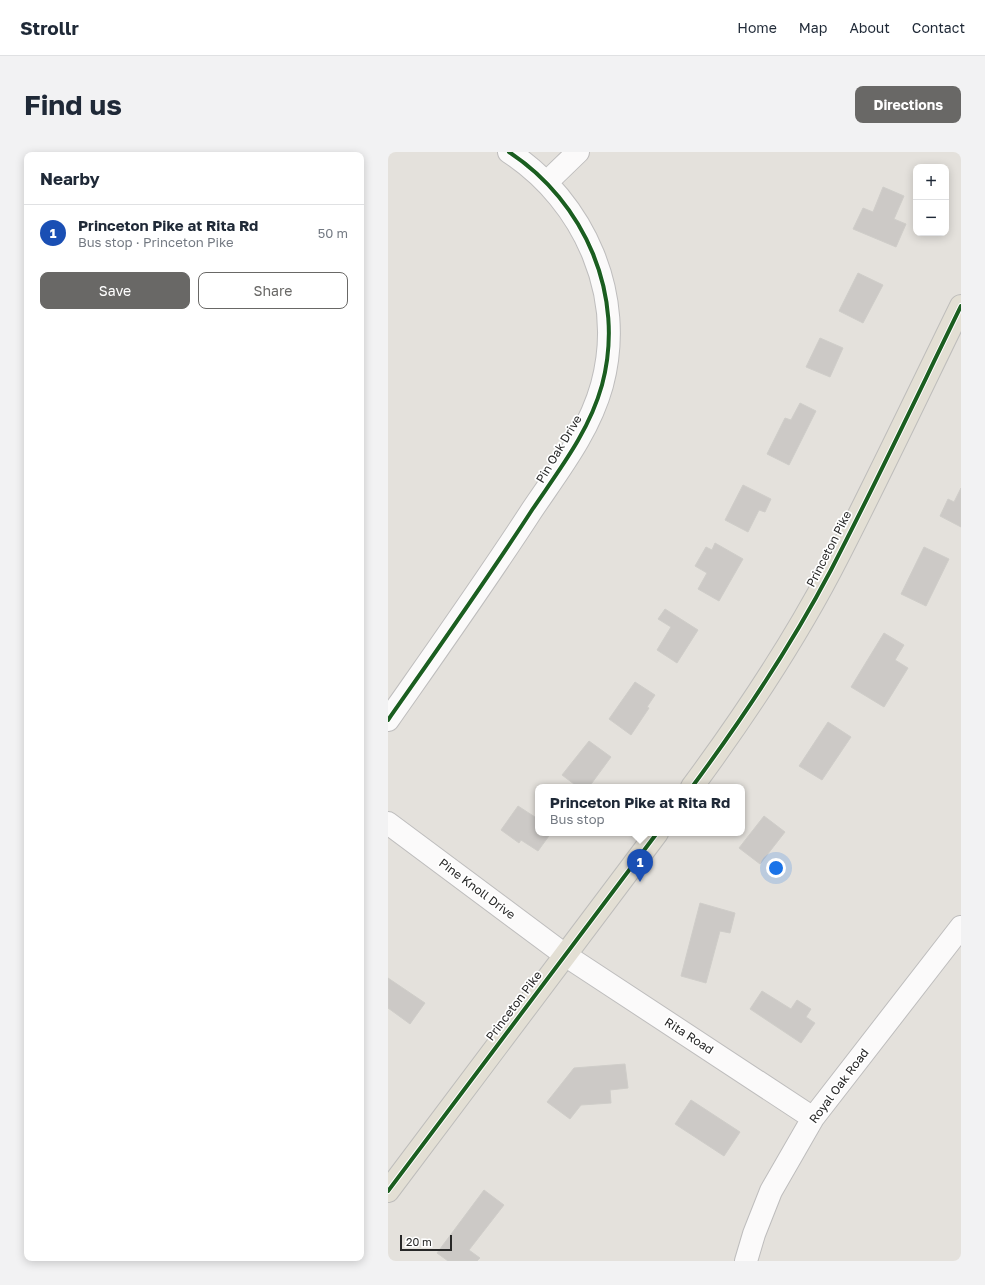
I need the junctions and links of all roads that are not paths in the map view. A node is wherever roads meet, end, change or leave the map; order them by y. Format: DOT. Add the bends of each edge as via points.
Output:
graph roads {
  1 [pos="510,152"];
  2 [pos="578,152"];
  3 [pos="547,182"];
  4 [pos="961,306"];
  5 [pos="388,720"];
  6 [pos="694,784"];
  7 [pos="388,823"];
  8 [pos="655,836"];
  9 [pos="961,927"];
  10 [pos="565,955"];
  11 [pos="813,1118"];
  12 [pos="388,1191"];
  13 [pos="746,1261"];
  1 -- 3 [label="street, Pin Oak Drive"];
  2 -- 3 [label="street"];
  3 -- 5 [label="street, Pin Oak Drive" via="567,205 585,233 604,289 609,322 608,355 602,384 593,412 580,439"];
  4 -- 6 [label="main road, Princeton Pike" via="830,571 773,671"];
  7 -- 10 [label="street, Pine Knoll Drive"];
  8 -- 10 [label="main road, Princeton Pike"];
  9 -- 11 [label="street, Royal Oak Road"];
  10 -- 11 [label="street, Rita Road"];
  10 -- 12 [label="main road, Princeton Pike"];
  11 -- 13 [label="street, Royal Oak Road" via="771,1191"];
}
